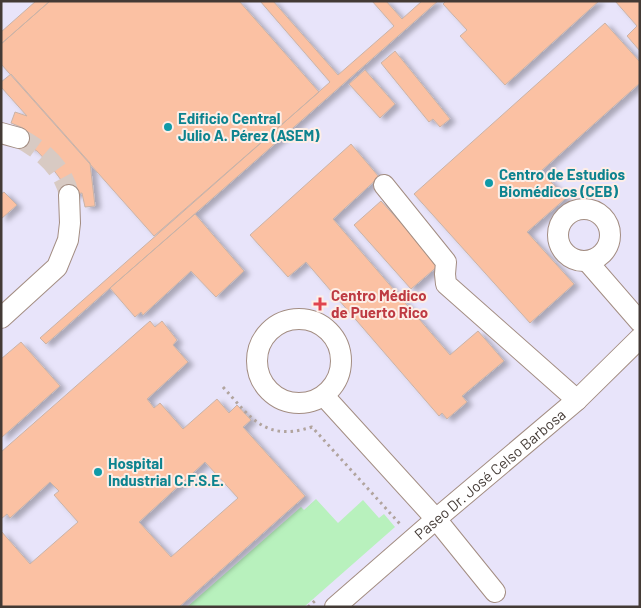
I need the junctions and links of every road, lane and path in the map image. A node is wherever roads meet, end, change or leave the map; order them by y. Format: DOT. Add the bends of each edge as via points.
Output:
graph roads {
  1 [pos="384,185"];
  2 [pos="69,195"];
  3 [pos="587,261"];
  4 [pos="1,318"];
  5 [pos="640,322"];
  6 [pos="640,338"];
  7 [pos="223,387"];
  8 [pos="324,396"];
  9 [pos="578,400"];
  10 [pos="436,519"];
  11 [pos="401,525"];
  12 [pos="495,592"];
  13 [pos="328,601"];
  14 [pos="308,607"];
  1 -- 9 [label="street" via="446,262 446,284"];
  2 -- 4 [label="street" via="68,240 61,259 51,274"];
  3 -- 5 [label="street"];
  6 -- 9 [label="street, Paseo Dr. José Celso Barbosa"];
  7 -- 11 [label="path" via="262,426 296,432 312,427"];
  8 -- 8 [label="street" via="337,382 342,369 336,340 315,321 290,319 278,324 266,334 257,355 258,372 264,385 291,403 311,402"];
  8 -- 10 [label="street"];
  9 -- 10 [label="street, Paseo Dr. José Celso Barbosa"];
  10 -- 12 [label="street"];
  10 -- 13 [label="street, Paseo Dr. José Celso Barbosa"];
  13 -- 14 [label="path"];
}
